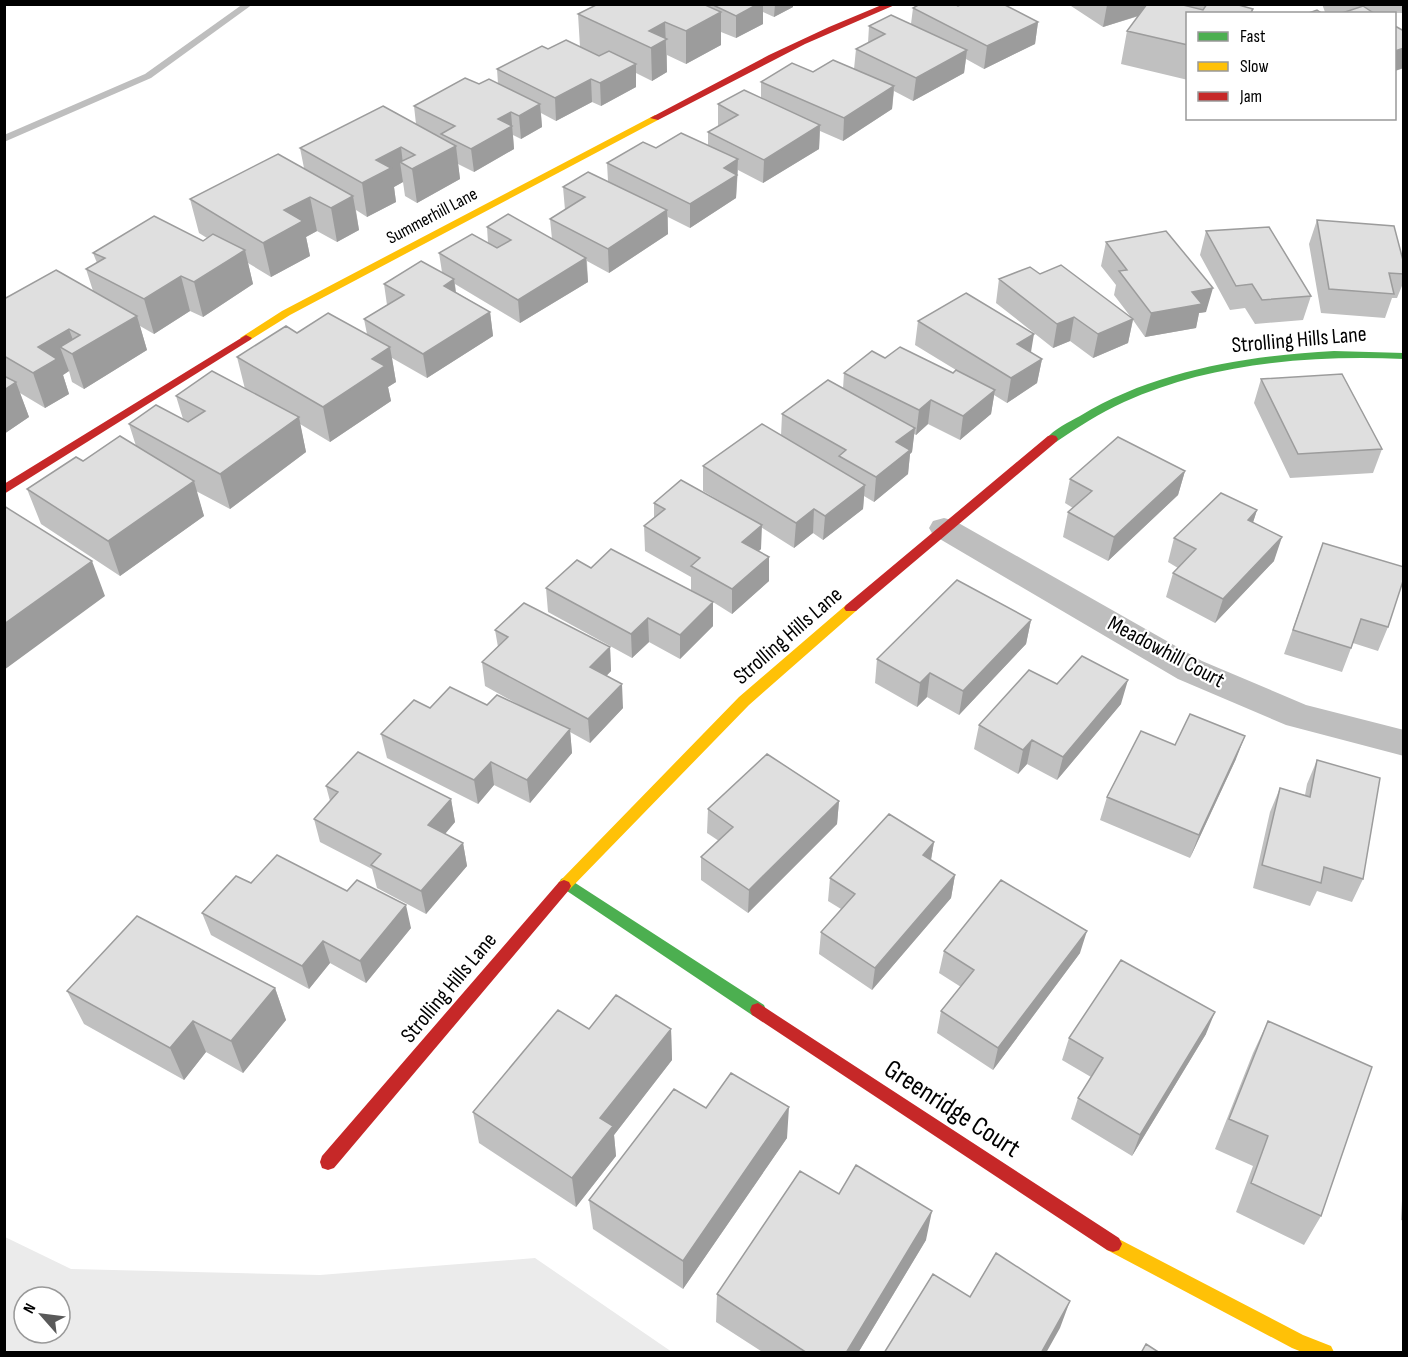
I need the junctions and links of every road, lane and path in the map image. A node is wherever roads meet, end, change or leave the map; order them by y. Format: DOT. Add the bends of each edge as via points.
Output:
graph roads {
  1 [pos="893,4"];
  2 [pos="1404,356"];
  3 [pos="4,490"];
  4 [pos="944,528"];
  5 [pos="1404,743"];
  6 [pos="566,883"];
  7 [pos="328,1162"];
  8 [pos="1325,1353"];
  1 -- 3 [label="street, Summerhill Lane" via="763,61 286,314"];
  2 -- 4 [label="street, Strolling Hills Lane" via="1367,353 1269,359 1192,375 1122,398 1053,438"];
  4 -- 5 [label="street, Meadowhill Court" via="1190,670 1298,716"];
  4 -- 6 [label="street, Strolling Hills Lane" via="744,701"];
  6 -- 7 [label="street, Strolling Hills Lane"];
  6 -- 8 [label="street, Greenridge Court" via="1125,1252"];
}
